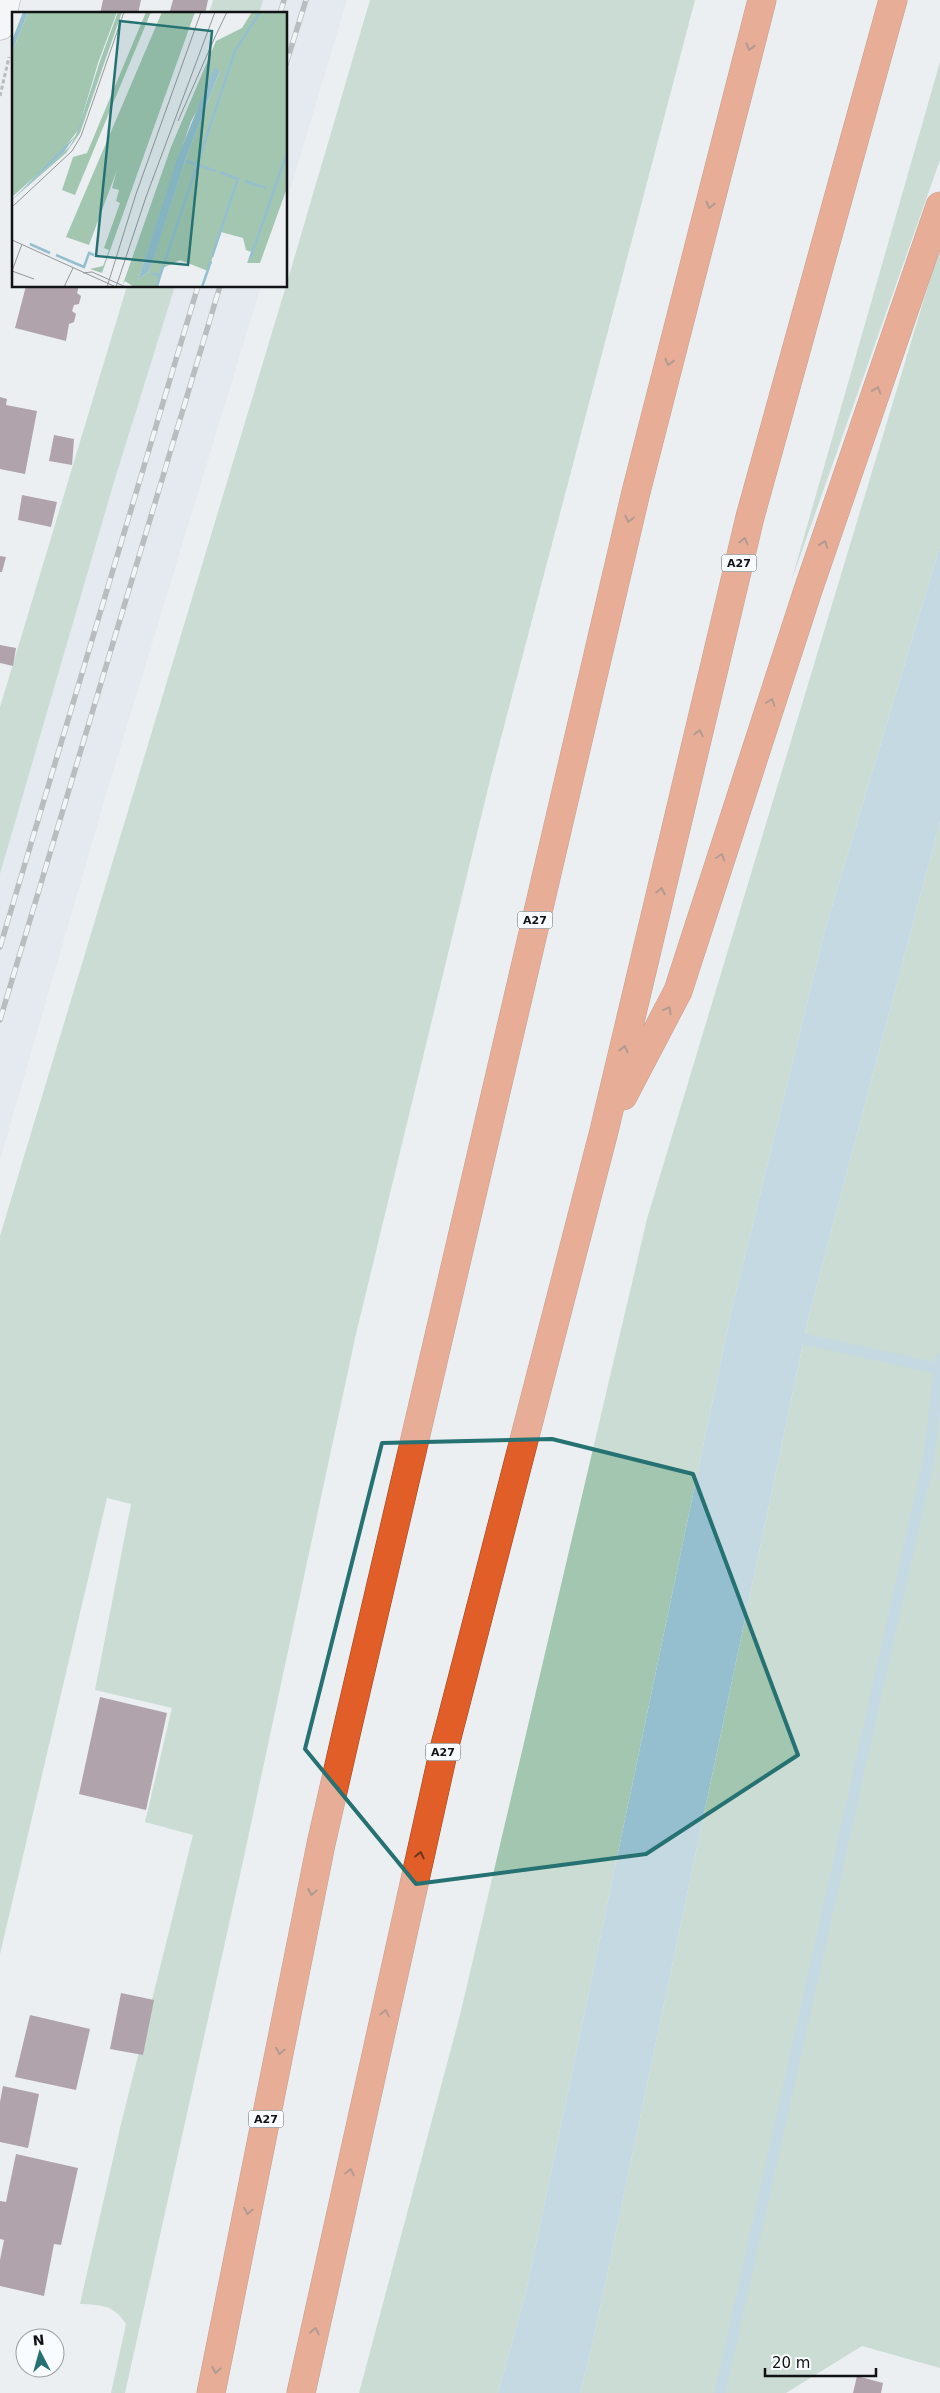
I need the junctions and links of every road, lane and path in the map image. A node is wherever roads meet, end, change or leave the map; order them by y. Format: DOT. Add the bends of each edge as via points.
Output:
graph roads {
  1 [pos="6,0"];
  2 [pos="762,0"];
  3 [pos="893,0"];
  4 [pos="6,37"];
  5 [pos="0,96"];
  6 [pos="940,206"];
  7 [pos="604,1131"];
  8 [pos="211,2393"];
  9 [pos="301,2393"];
  1 -- 4 [label="main road"];
  2 -- 8 [label="highway, A27, one-way" via="636,492 347,1730 321,1844"];
  7 -- 3 [label="highway, A27, one-way" via="750,517"];
  4 -- 5 [label="path"];
  7 -- 6 [label="highway, A27, one-way" via="678,991 808,590"];
  9 -- 7 [label="highway, A27, one-way" via="444,1749"];
}
